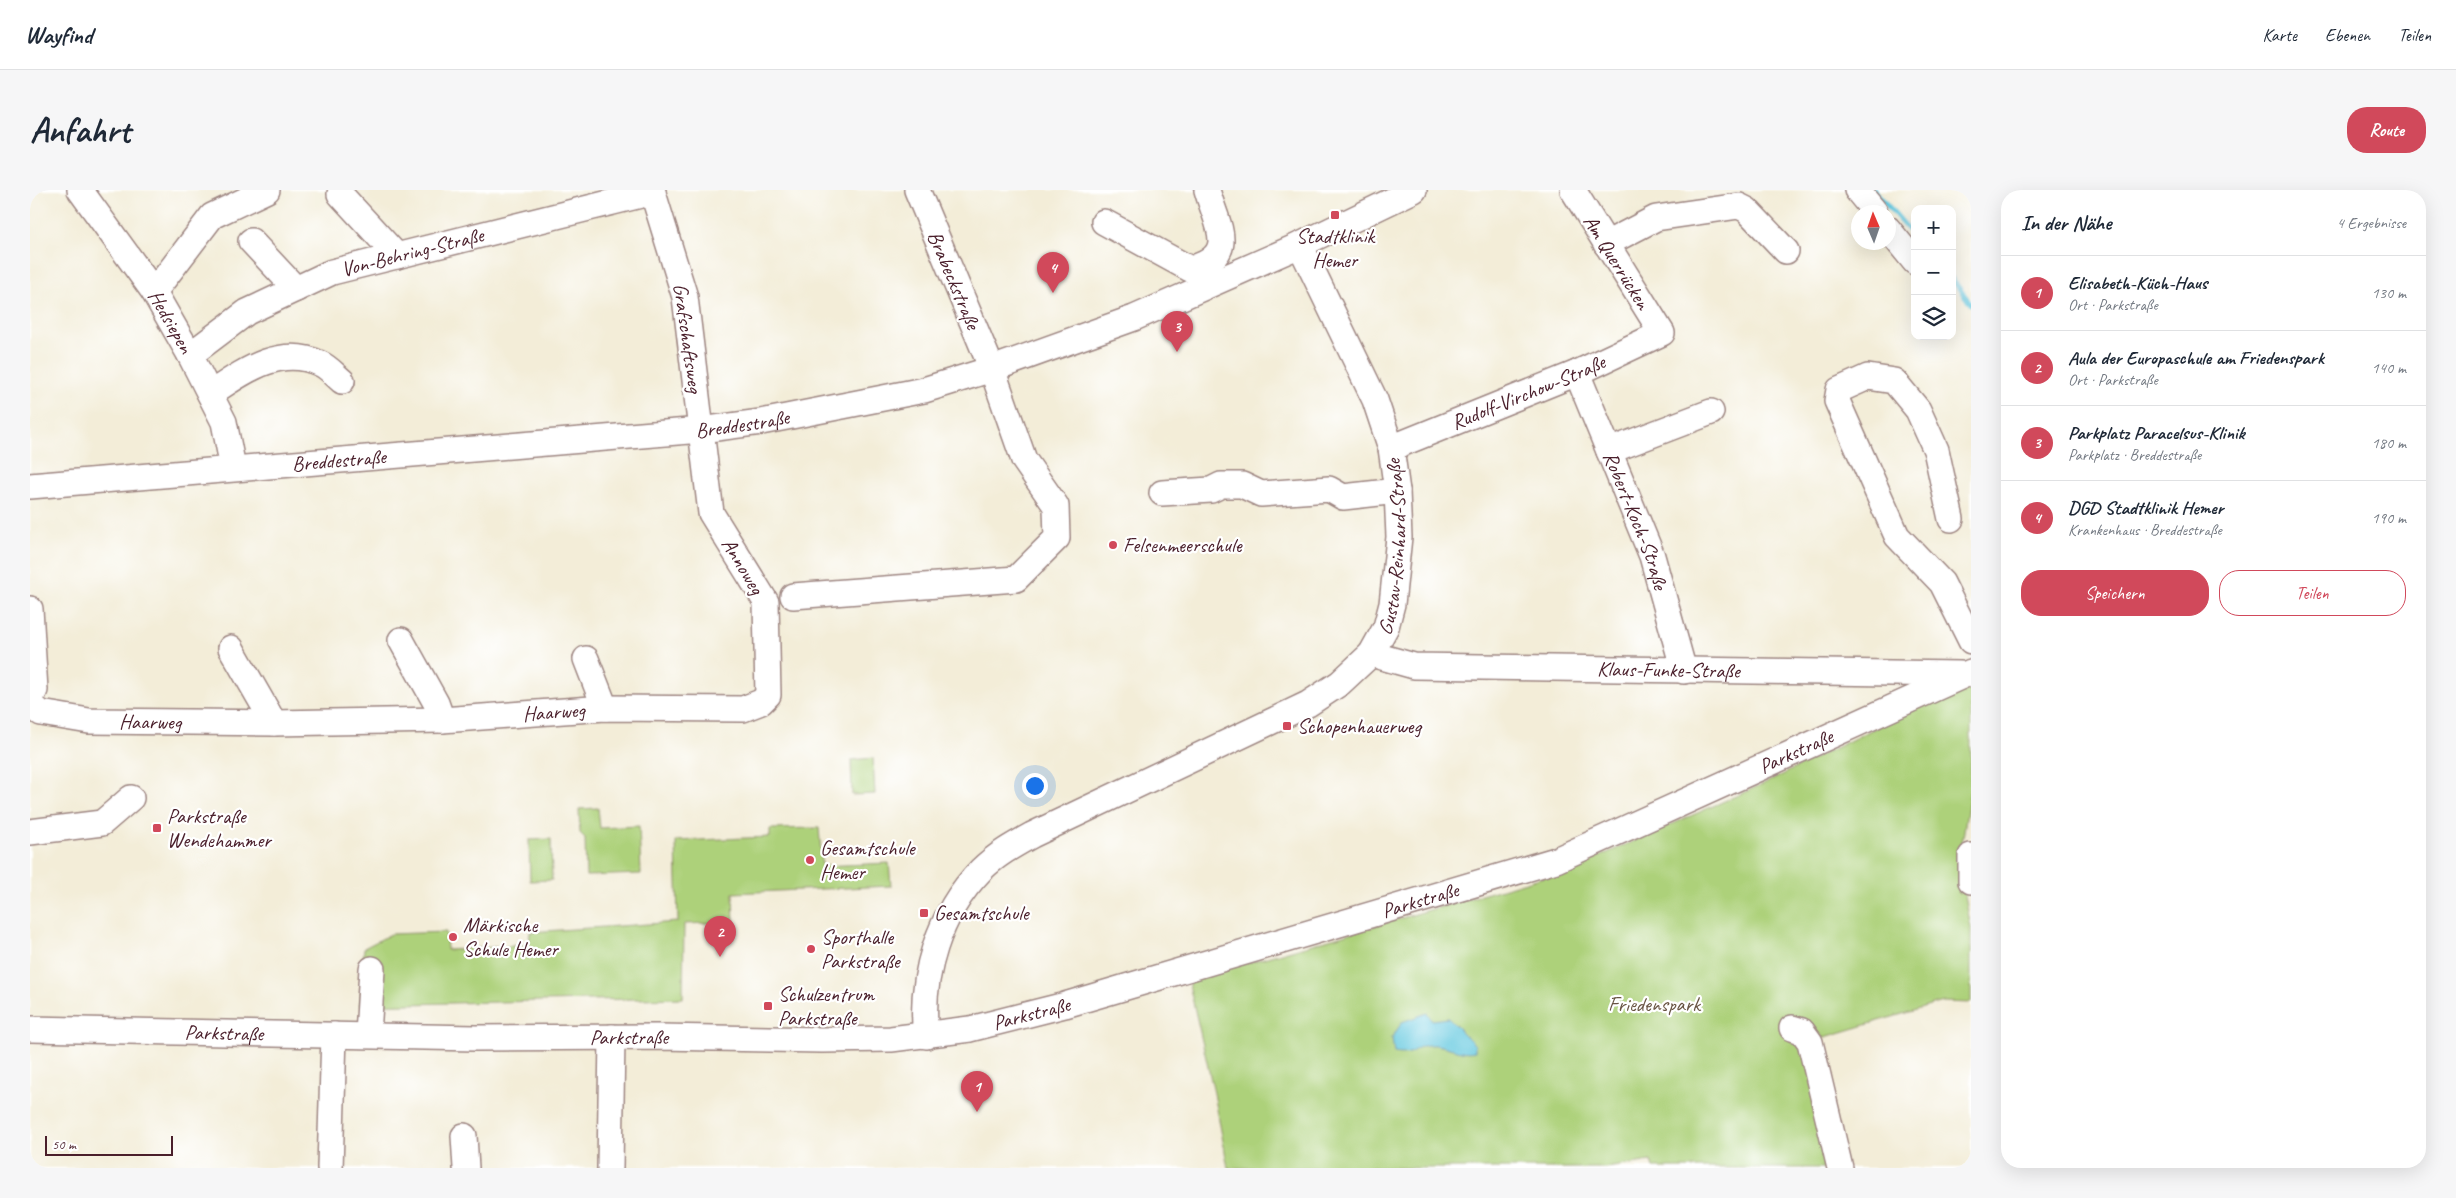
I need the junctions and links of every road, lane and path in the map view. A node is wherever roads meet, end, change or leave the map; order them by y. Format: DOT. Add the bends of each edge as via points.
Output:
graph roads {
  1 [pos="80,190"];
  2 [pos="267,190"];
  3 [pos="917,190"];
  4 [pos="1207,190"];
  5 [pos="1573,190"];
  6 [pos="1857,190"];
  7 [pos="652,191"];
  8 [pos="1402,193"];
  9 [pos="340,194"];
  10 [pos="1869,205"];
  11 [pos="1104,222"];
  12 [pos="1896,239"];
  13 [pos="251,241"];
  14 [pos="1606,244"];
  15 [pos="1300,245"];
  16 [pos="1786,251"];
  17 [pos="397,256"];
  18 [pos="1911,257"];
  19 [pos="1190,269"];
  20 [pos="1210,285"];
  21 [pos="296,289"];
  22 [pos="154,292"];
  23 [pos="1662,333"];
  24 [pos="190,355"];
  25 [pos="992,369"];
  26 [pos="1577,373"];
  27 [pos="342,381"];
  28 [pos="210,394"];
  29 [pos="1712,412"];
  30 [pos="701,430"];
  31 [pos="1391,448"];
  32 [pos="1609,451"];
  33 [pos="233,468"];
  34 [pos="30,486"];
  35 [pos="1397,491"];
  36 [pos="1162,493"];
  37 [pos="1951,519"];
  38 [pos="792,596"];
  39 [pos="30,609"];
  40 [pos="402,640"];
  41 [pos="1971,641"];
  42 [pos="231,648"];
  43 [pos="1371,654"];
  44 [pos="586,659"];
  45 [pos="1684,671"];
  46 [pos="1969,673"];
  47 [pos="30,702"];
  48 [pos="761,702"];
  49 [pos="605,708"];
  50 [pos="442,720"];
  51 [pos="274,723"];
  52 [pos="131,798"];
  53 [pos="30,832"];
  54 [pos="1971,856"];
  55 [pos="1971,881"];
  56 [pos="372,970"];
  57 [pos="1792,1028"];
  58 [pos="30,1029"];
  59 [pos="334,1035"];
  60 [pos="368,1035"];
  61 [pos="926,1036"];
  62 [pos="612,1037"];
  63 [pos="464,1136"];
  64 [pos="330,1168"];
  65 [pos="466,1168"];
  66 [pos="610,1168"];
  67 [pos="1840,1168"];
  1 -- 22 [label="street, Hedsiepen"];
  2 -- 22 [label="street" via="212,216"];
  3 -- 25 [label="street, Brabeckstraße"];
  4 -- 19 [label="street" via="1221,232 1221,245 1215,259"];
  5 -- 14 [label="street, Am Querrücken"];
  6 -- 10 [label="street"];
  7 -- 17 [label="street, Von-Behring-Straße"];
  7 -- 30 [label="street, Grafschaftsweg" via="685,296"];
  8 -- 15 [label="street, Breddestraße"];
  9 -- 17 [label="street"];
  11 -- 19 [label="street"];
  12 -- 18 [label="street"];
  13 -- 21 [label="street"];
  14 -- 16 [label="street" via="1656,218 1739,206 1747,210"];
  14 -- 23 [label="street, Am Querrücken"];
  15 -- 20 [label="street, Breddestraße"];
  15 -- 31 [label="street, Gustav-Reinhard-Straße" via="1375,400"];
  17 -- 21 [label="street, Von-Behring-Straße" via="332,272"];
  19 -- 20 [label="street"];
  20 -- 25 [label="street, Breddestraße" via="1101,331"];
  21 -- 24 [label="street, Von-Behring-Straße" via="247,312"];
  22 -- 24 [label="street, Hedsiepen"];
  23 -- 26 [label="street, Rudolf-Virchow-Straße"];
  24 -- 28 [label="street, Hedsiepen"];
  25 -- 30 [label="street, Breddestraße" via="924,390 761,422"];
  25 -- 38 [label="street, Brabeckstraße" via="1024,460 1056,506 1057,538 1016,579"];
  26 -- 31 [label="street, Rudolf-Virchow-Straße"];
  26 -- 32 [label="street, Robert-Koch-Straße"];
  27 -- 28 [label="street" via="322,364 299,356 250,367"];
  28 -- 33 [label="street, Hedsiepen" via="224,422"];
  29 -- 32 [label="street"];
  30 -- 33 [label="street, Breddestraße"];
  30 -- 48 [label="street, Annoweg" via="711,512 766,602 769,681 768,695"];
  31 -- 35 [label="street, Gustav-Reinhard-Straße"];
  32 -- 45 [label="street, Robert-Koch-Straße" via="1652,556"];
  33 -- 34 [label="street, Breddestraße"];
  35 -- 36 [label="street" via="1343,497 1329,489 1261,494 1242,484"];
  35 -- 43 [label="street, Gustav-Reinhard-Straße" via="1399,537 1396,577 1386,627"];
  37 -- 41 [label="street" via="1936,450 1918,410 1894,381 1868,377 1839,390 1837,401 1897,536 1942,583"];
  39 -- 47 [label="street" via="35,690"];
  40 -- 50 [label="street"];
  42 -- 51 [label="street"];
  43 -- 45 [label="street, Klaus-Funke-Straße" via="1414,666"];
  43 -- 61 [label="street" via="1340,683 1308,704 1005,850 966,889 947,920 934,952 925,1001"];
  44 -- 49 [label="street, Haarweg"];
  45 -- 46 [label="street, Klaus-Funke-Straße"];
  46 -- 61 [label="street, Parkstraße" via="1556,860 1065,1005 970,1029"];
  47 -- 51 [label="street, Haarweg" via="41,713 89,722"];
  48 -- 49 [label="street, Haarweg" via="743,709"];
  49 -- 50 [label="street, Haarweg"];
  50 -- 51 [label="street, Haarweg"];
  52 -- 53 [label="street" via="102,823"];
  54 -- 55 [label="street"];
  56 -- 60 [label="street"];
  57 -- 67 [label="street" via="1802,1031 1810,1042"];
  58 -- 59 [label="street, Parkstraße"];
  59 -- 60 [label="street, Parkstraße"];
  59 -- 64 [label="street"];
  60 -- 62 [label="street, Parkstraße"];
  61 -- 62 [label="street, Parkstraße" via="822,1040"];
  62 -- 66 [label="street"];
  63 -- 65 [label="street"];
}
